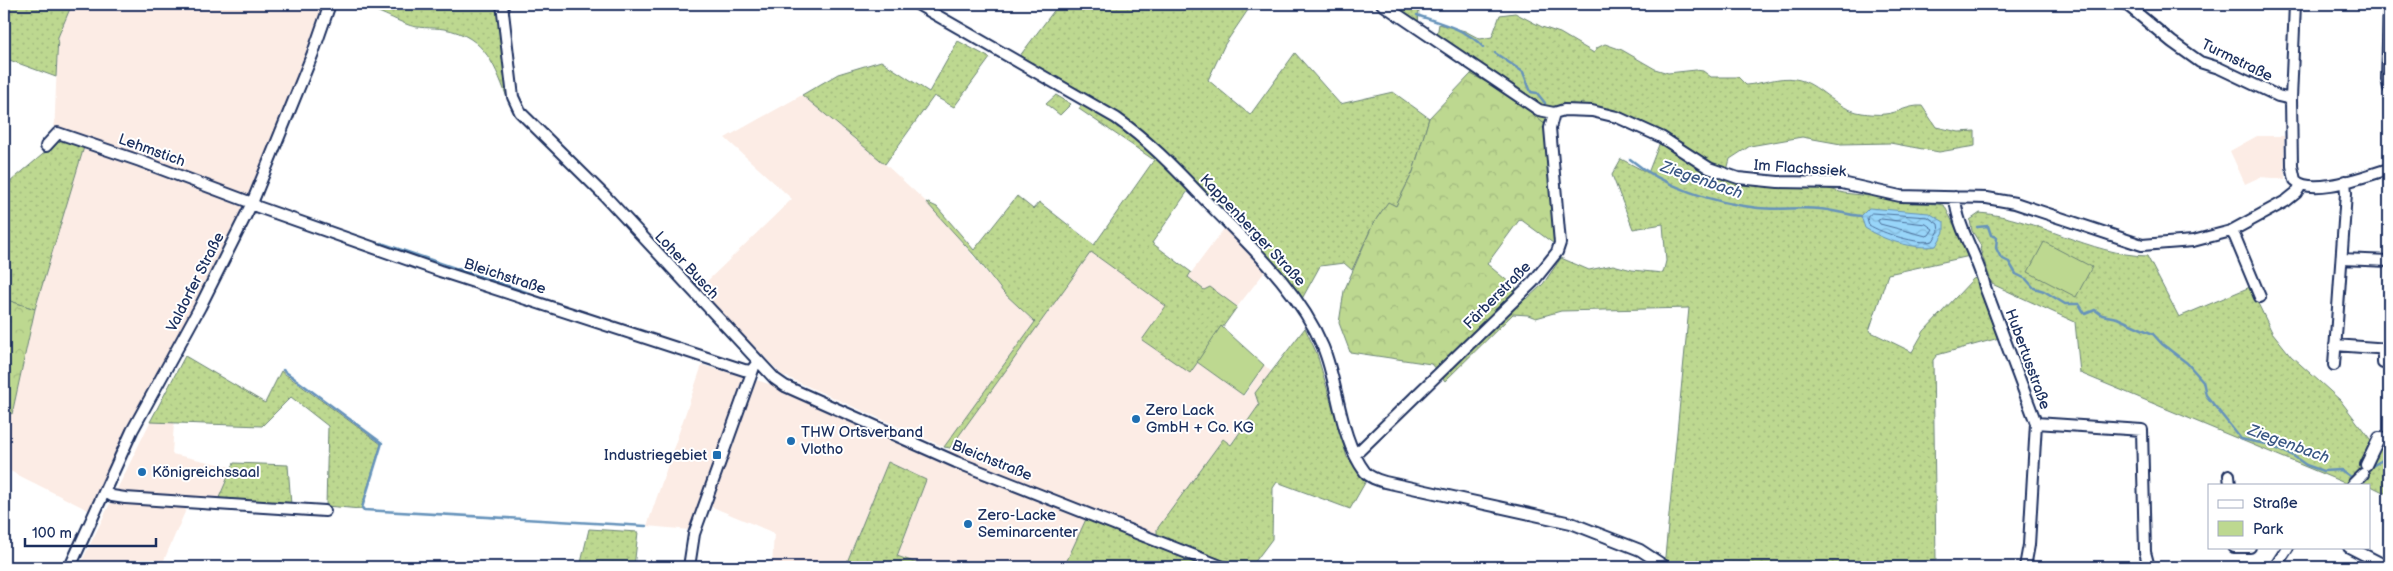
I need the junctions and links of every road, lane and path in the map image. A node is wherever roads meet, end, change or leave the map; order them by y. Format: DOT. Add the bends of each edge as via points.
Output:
graph roads {
  1 [pos="330,4"];
  2 [pos="502,4"];
  3 [pos="917,4"];
  4 [pos="1382,4"];
  5 [pos="2126,4"];
  6 [pos="2295,4"];
  7 [pos="2388,4"];
  8 [pos="2389,88"];
  9 [pos="2292,99"];
  10 [pos="1554,113"];
  11 [pos="46,146"];
  12 [pos="2389,169"];
  13 [pos="2344,181"];
  14 [pos="2301,185"];
  15 [pos="1955,197"];
  16 [pos="252,202"];
  17 [pos="2231,231"];
  18 [pos="2342,259"];
  19 [pos="2389,261"];
  20 [pos="2260,297"];
  21 [pos="2335,345"];
  22 [pos="2386,349"];
  23 [pos="2389,363"];
  24 [pos="2334,364"];
  25 [pos="755,367"];
  26 [pos="2036,423"];
  27 [pos="2389,440"];
  28 [pos="1356,454"];
  29 [pos="2353,484"];
  30 [pos="105,492"];
  31 [pos="325,511"];
  32 [pos="2286,548"];
  33 [pos="2351,548"];
  34 [pos="2148,563"];
  35 [pos="70,567"];
  36 [pos="689,567"];
  37 [pos="1220,567"];
  38 [pos="1666,567"];
  39 [pos="2025,567"];
  40 [pos="2275,567"];
  41 [pos="2388,567"];
  1 -- 16 [label="street, Valdorfer Straße"];
  2 -- 25 [label="street, Loher Busch" via="513,97 520,112 605,196"];
  3 -- 28 [label="street, Kappenberger Straße" via="1116,118 1140,134 1175,167 1267,264 1307,315 1331,370 1345,426"];
  4 -- 10 [label="street, Im Flachssiek" via="1539,110"];
  5 -- 9 [label="street, Turmstraße" via="2200,62"];
  6 -- 9 [label="street"];
  7 -- 8 [label="street"];
  9 -- 14 [label="street" via="2292,166 2295,180"];
  10 -- 15 [label="street, Im Flachssiek" via="1592,111 1617,118 1661,137 1709,168 1738,178 1842,183 1900,196"];
  10 -- 28 [label="street, Färberstraße" via="1550,128 1560,231 1557,252 1533,282"];
  11 -- 16 [label="street, Lehmstich" via="58,134"];
  12 -- 13 [label="street"];
  13 -- 14 [label="street" via="2314,187"];
  13 -- 18 [label="street"];
  14 -- 17 [label="street, Im Flachssiek" via="2296,194 2286,201"];
  15 -- 17 [label="street, Im Flachssiek" via="1987,198 2014,204 2142,245 2193,240"];
  15 -- 26 [label="street, Hubertusstraße" via="1956,212 1980,265 1985,287"];
  16 -- 25 [label="street, Bleichstraße" via="258,207 440,271 744,370"];
  16 -- 30 [label="street, Valdorfer Straße" via="200,307 132,431"];
  17 -- 20 [label="street"];
  18 -- 19 [label="street"];
  18 -- 21 [label="street"];
  21 -- 22 [label="street"];
  21 -- 24 [label="street"];
  22 -- 23 [label="street" via="2383,363"];
  25 -- 36 [label="street" via="694,534"];
  25 -- 37 [label="street, Bleichstraße" via="785,386 944,457"];
  26 -- 34 [label="street" via="2142,430 2145,552"];
  26 -- 39 [label="street, Hubertusstraße"];
  27 -- 29 [label="street" via="2379,438 2365,469"];
  28 -- 38 [label="street, Kappenberger Straße" via="1366,472 1378,480 1571,523 1640,550"];
  30 -- 31 [label="street" via="125,498"];
  30 -- 35 [label="street, Valdorfer Straße"];
  32 -- 40 [label="street"];
  33 -- 41 [label="street"];
}
